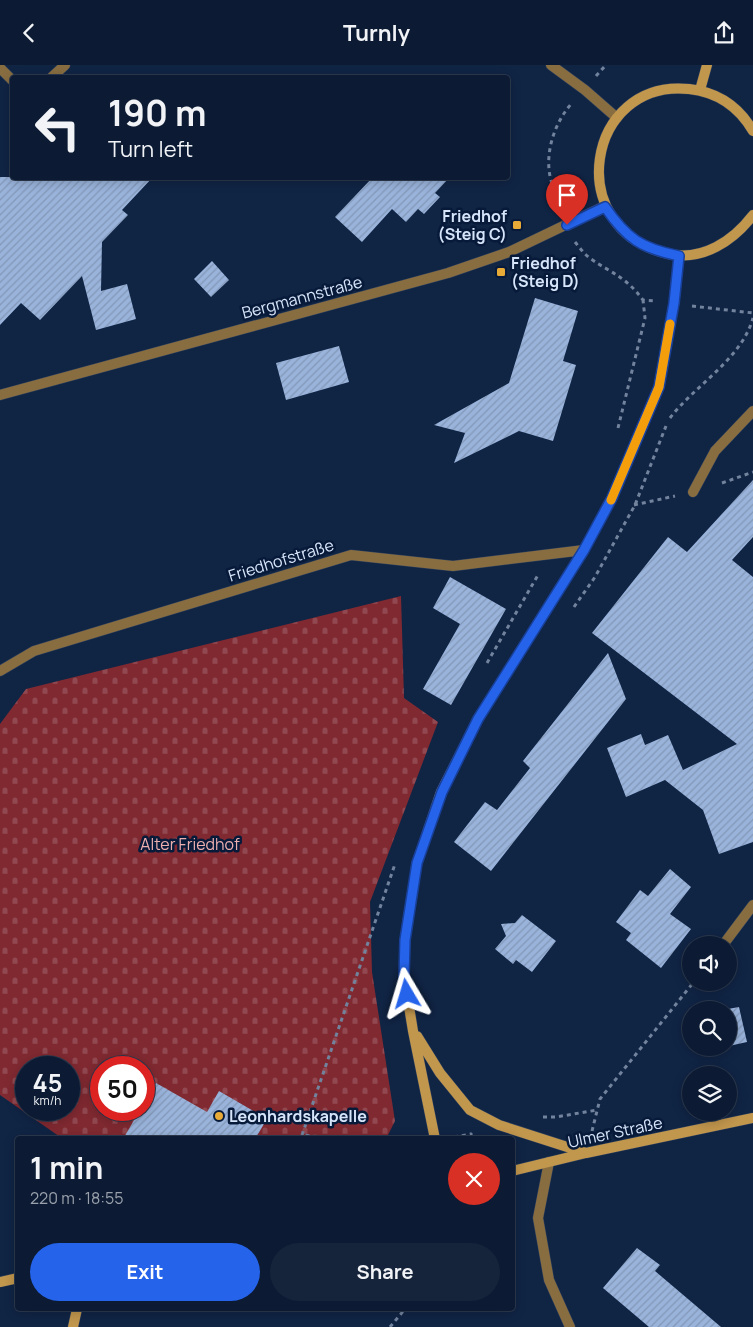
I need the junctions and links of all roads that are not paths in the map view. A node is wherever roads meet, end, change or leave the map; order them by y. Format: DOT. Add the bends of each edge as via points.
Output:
graph roads {
  1 [pos="64,65"];
  2 [pos="551,65"];
  3 [pos="707,65"];
  4 [pos="0,68"];
  5 [pos="54,75"];
  6 [pos="10,78"];
  7 [pos="700,90"];
  8 [pos="617,118"];
  9 [pos="753,131"];
  10 [pos="605,207"];
  11 [pos="753,215"];
  12 [pos="679,256"];
  13 [pos="0,395"];
  14 [pos="753,411"];
  15 [pos="693,492"];
  16 [pos="584,550"];
  17 [pos="0,671"];
  18 [pos="753,905"];
  19 [pos="730,936"];
  20 [pos="413,1031"];
  21 [pos="753,1118"];
  22 [pos="435,1136"];
  23 [pos="586,1153"];
  24 [pos="549,1163"];
  25 [pos="515,1170"];
  26 [pos="15,1279"];
  27 [pos="0,1282"];
  28 [pos="77,1311"];
  29 [pos="73,1327"];
  30 [pos="570,1327"];
  1 -- 5 [label="street"];
  2 -- 8 [label="street"];
  3 -- 7 [label="main road"];
  4 -- 6 [label="street"];
  7 -- 8 [label="main road" via="677,88 653,93 632,103"];
  7 -- 9 [label="main road" via="724,100 744,117"];
  8 -- 10 [label="main road" via="604,140 598,162 599,185"];
  10 -- 12 [label="main road" via="617,225 634,241 654,251"];
  10 -- 13 [label="street, Bergmannstraße" via="509,252 448,273"];
  11 -- 12 [label="main road" via="729,241 694,255"];
  12 -- 16 [label="main road" via="659,387 612,498"];
  14 -- 15 [label="street" via="715,451"];
  16 -- 17 [label="street, Friedhofstraße" via="453,566 351,555 34,651"];
  16 -- 20 [label="main road" via="478,719 442,792 417,863 405,940 404,976"];
  18 -- 19 [label="street"];
  20 -- 22 [label="main road"];
  20 -- 23 [label="main road" via="440,1073 470,1110 499,1125"];
  21 -- 23 [label="main road, Ulmer Straße"];
  23 -- 24 [label="main road, Ulmer Straße"];
  24 -- 25 [label="main road, Ulmer Straße"];
  24 -- 30 [label="street" via="538,1218 549,1280"];
  26 -- 27 [label="main road"];
  28 -- 29 [label="main road"];
}
